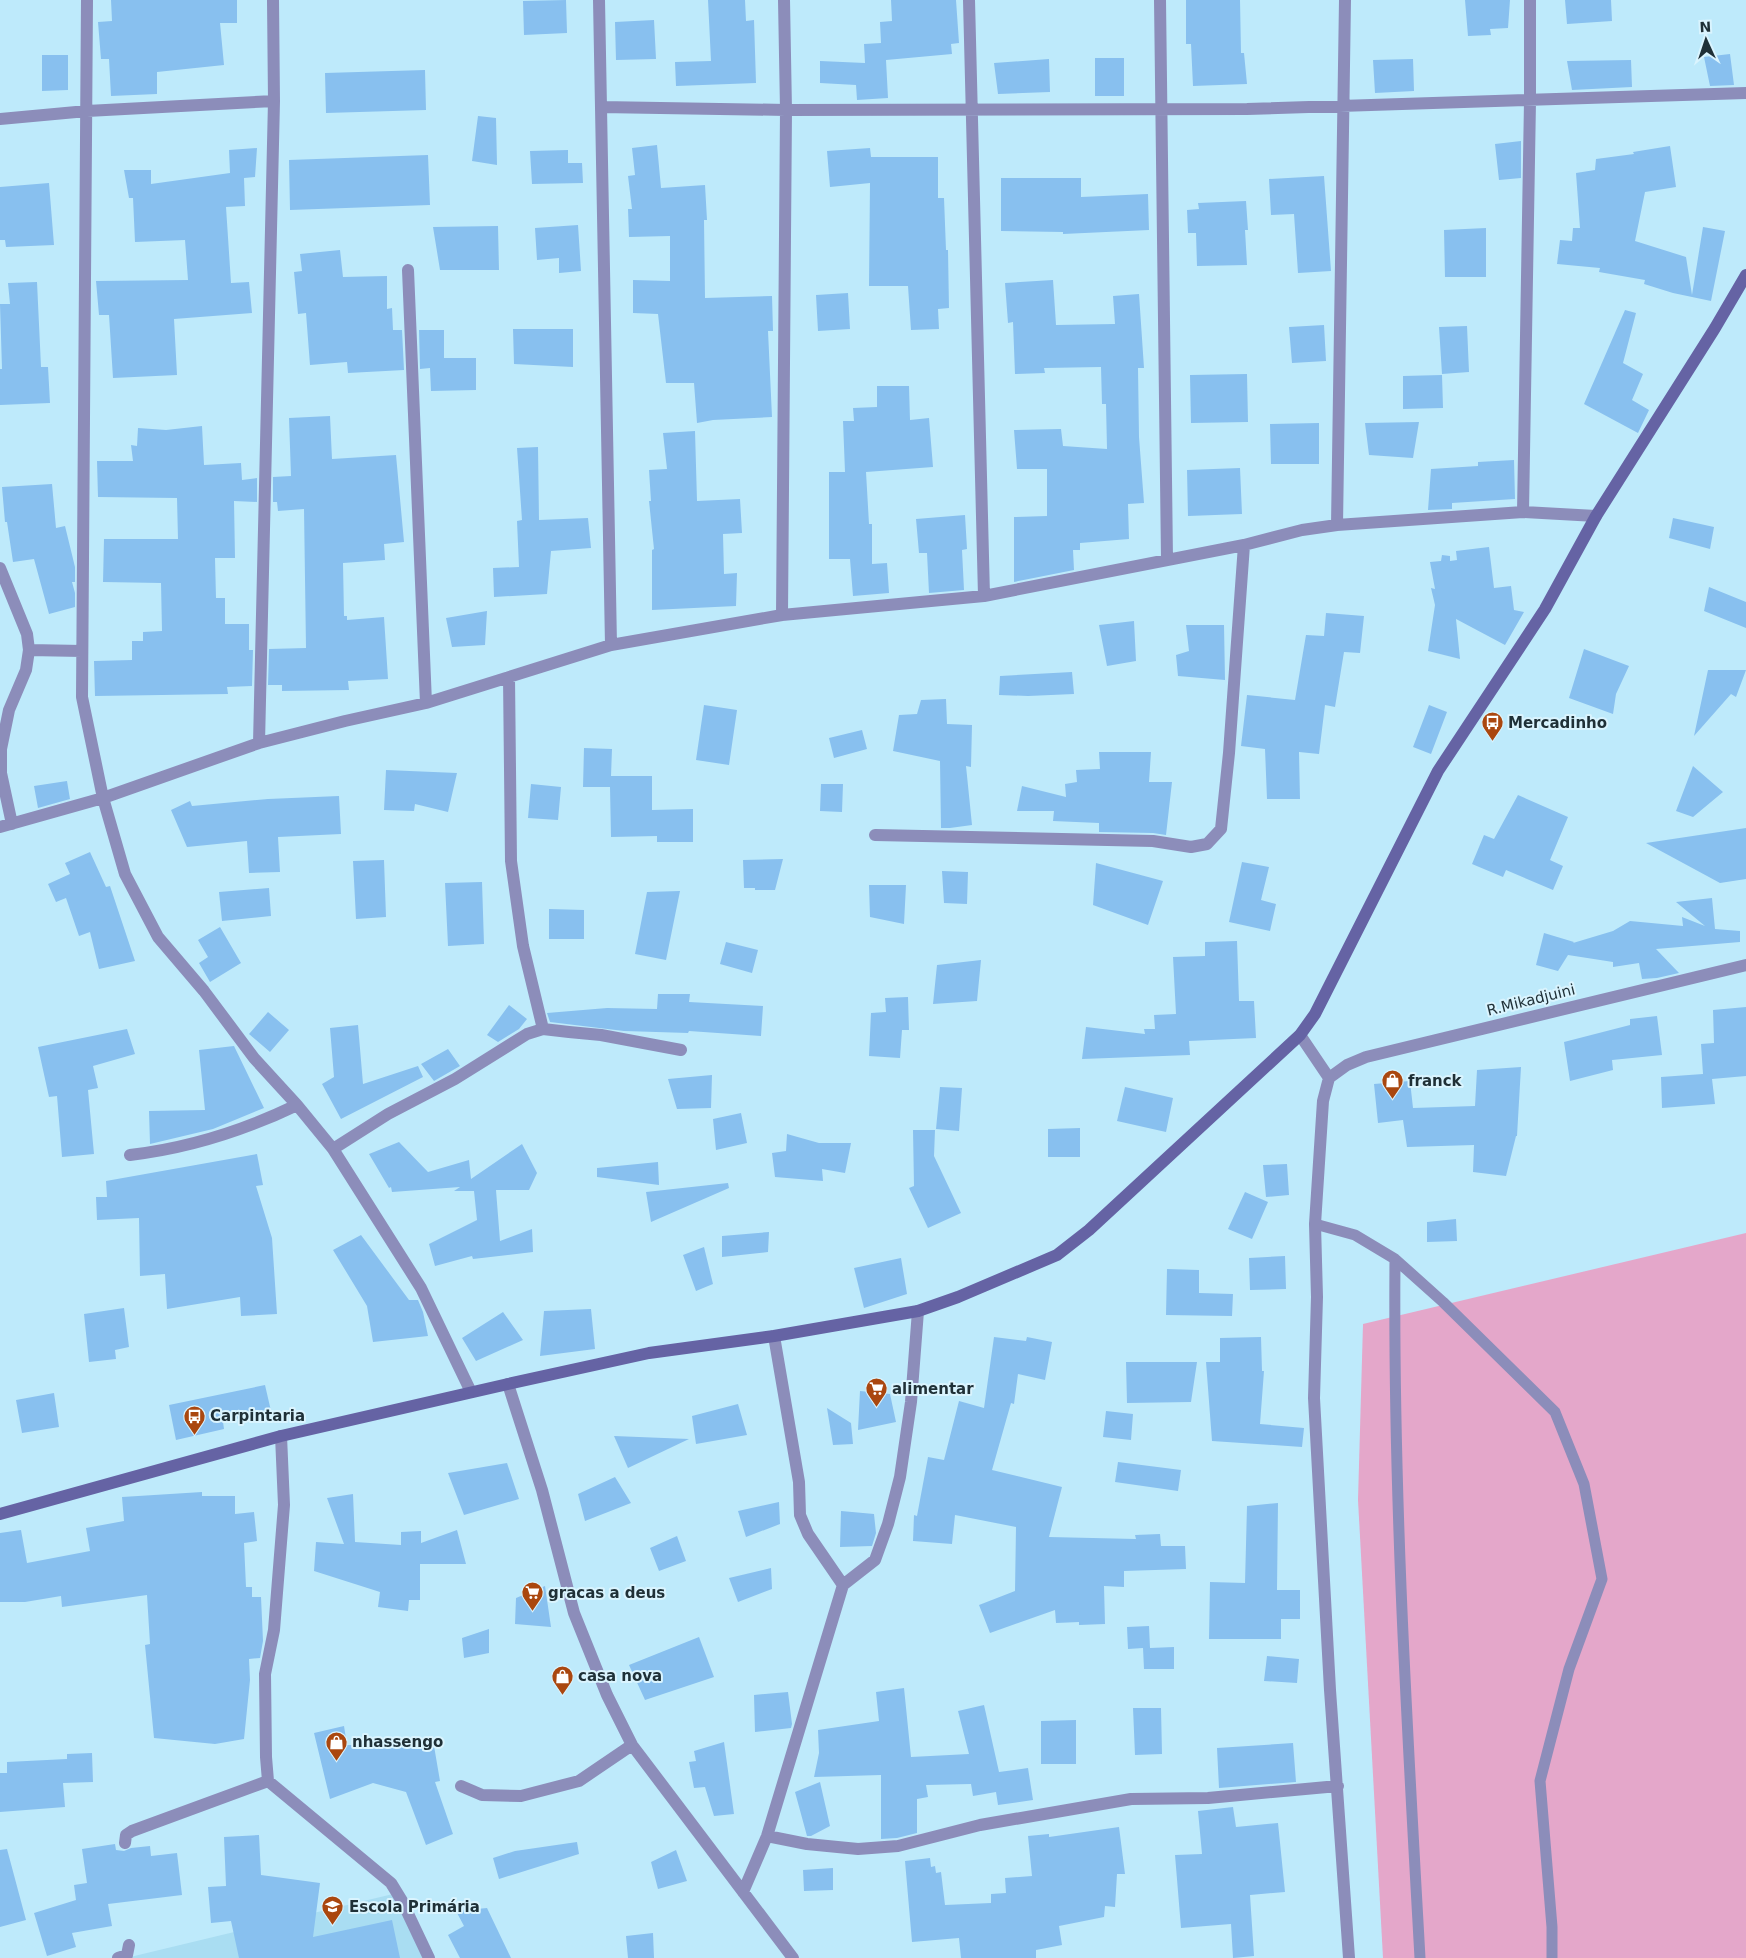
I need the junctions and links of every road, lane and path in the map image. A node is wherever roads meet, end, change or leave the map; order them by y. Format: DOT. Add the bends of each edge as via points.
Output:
graph roads {
  1 [pos="87,0"];
  2 [pos="274,0"];
  3 [pos="599,0"];
  4 [pos="784,0"];
  5 [pos="969,0"];
  6 [pos="1160,0"];
  7 [pos="1345,0"];
  8 [pos="1530,0"];
  9 [pos="1746,92"];
  10 [pos="274,101"];
  11 [pos="1530,101"];
  12 [pos="600,107"];
  13 [pos="1344,107"];
  14 [pos="972,108"];
  15 [pos="1161,109"];
  16 [pos="786,110"];
  17 [pos="87,111"];
  18 [pos="0,119"];
  19 [pos="408,270"];
  20 [pos="1746,275"];
  21 [pos="1523,512"];
  22 [pos="1596,516"];
  23 [pos="1337,525"];
  24 [pos="1244,545"];
  25 [pos="1167,559"];
  26 [pos="0,568"];
  27 [pos="984,596"];
  28 [pos="782,615"];
  29 [pos="611,645"];
  30 [pos="29,650"];
  31 [pos="82,651"];
  32 [pos="509,677"];
  33 [pos="426,703"];
  34 [pos="259,743"];
  35 [pos="103,798"];
  36 [pos="6,826"];
  37 [pos="875,835"];
  38 [pos="1746,965"];
  39 [pos="543,1029"];
  40 [pos="1300,1034"];
  41 [pos="681,1050"];
  42 [pos="1329,1078"];
  43 [pos="297,1105"];
  44 [pos="333,1148"];
  45 [pos="130,1155"];
  46 [pos="1316,1224"];
  47 [pos="1395,1259"];
  48 [pos="918,1311"];
  49 [pos="774,1336"];
  50 [pos="508,1384"];
  51 [pos="471,1392"];
  52 [pos="281,1436"];
  53 [pos="0,1514"];
  54 [pos="843,1585"];
  55 [pos="632,1745"];
  56 [pos="268,1781"];
  57 [pos="461,1786"];
  58 [pos="1338,1786"];
  59 [pos="767,1836"];
  60 [pos="125,1843"];
  61 [pos="743,1892"];
  62 [pos="129,1945"];
  63 [pos="790,1957"];
  64 [pos="118,1958"];
  65 [pos="429,1958"];
  66 [pos="1349,1958"];
  67 [pos="1420,1958"];
  68 [pos="1552,1958"];
  1 -- 17 [label="street"];
  2 -- 10 [label="street"];
  3 -- 12 [label="street"];
  4 -- 16 [label="street"];
  5 -- 14 [label="street"];
  6 -- 15 [label="street"];
  7 -- 13 [label="street"];
  8 -- 11 [label="street"];
  9 -- 11 [label="street"];
  10 -- 17 [label="street"];
  10 -- 34 [label="street"];
  11 -- 13 [label="street"];
  11 -- 21 [label="street"];
  12 -- 16 [label="street"];
  12 -- 29 [label="street"];
  13 -- 15 [label="street"];
  13 -- 23 [label="street"];
  14 -- 15 [label="street"];
  14 -- 16 [label="street"];
  14 -- 27 [label="street"];
  15 -- 25 [label="street"];
  16 -- 28 [label="street"];
  17 -- 18 [label="street"];
  17 -- 31 [label="street"];
  19 -- 33 [label="street"];
  20 -- 22 [label="street"];
  21 -- 22 [label="street"];
  21 -- 23 [label="street"];
  22 -- 40 [label="street" via="1545,609 1438,771 1315,1014"];
  23 -- 24 [label="street"];
  24 -- 25 [label="street"];
  24 -- 37 [label="street" via="1221,829 1208,844 1191,847 1144,841"];
  25 -- 27 [label="street"];
  26 -- 30 [label="street" via="27,634"];
  27 -- 28 [label="street"];
  28 -- 29 [label="street"];
  29 -- 32 [label="street"];
  30 -- 31 [label="street"];
  30 -- 36 [label="street" via="26,670 9,710 1,749"];
  31 -- 35 [label="street" via="82,697"];
  32 -- 33 [label="street"];
  32 -- 39 [label="street" via="511,862 523,946"];
  33 -- 34 [label="street"];
  34 -- 35 [label="street"];
  35 -- 36 [label="street"];
  35 -- 43 [label="street" via="125,874 158,937 254,1058"];
  38 -- 42 [label="street, R.Mikadjuini" via="1366,1057"];
  39 -- 41 [label="street" via="601,1035"];
  39 -- 44 [label="street" via="527,1034"];
  40 -- 42 [label="street"];
  40 -- 48 [label="street" via="1090,1230 1057,1255 958,1298"];
  42 -- 46 [label="street" via="1323,1101"];
  43 -- 44 [label="street"];
  43 -- 45 [label="street" via="258,1124 196,1144"];
  44 -- 51 [label="street" via="422,1288"];
  46 -- 47 [label="lane" via="1355,1235"];
  46 -- 58 [label="street" via="1314,1398"];
  47 -- 67 [label="lane" via="1398,1524"];
  47 -- 68 [label="lane" via="1555,1412 1584,1484 1602,1579 1570,1669 1540,1781"];
  48 -- 49 [label="street"];
  48 -- 54 [label="street" via="911,1402 900,1477 888,1524 874,1560"];
  49 -- 50 [label="street" via="649,1352"];
  49 -- 54 [label="street" via="798,1482 800,1515 808,1534"];
  50 -- 51 [label="street"];
  50 -- 55 [label="street" via="542,1490 574,1613 607,1695"];
  51 -- 52 [label="street"];
  52 -- 53 [label="street"];
  52 -- 56 [label="street" via="284,1505 274,1630 265,1674"];
  54 -- 59 [label="street"];
  55 -- 57 [label="street" via="579,1781 521,1796 482,1795"];
  55 -- 61 [label="street"];
  56 -- 60 [label="street" via="132,1831 126,1835"];
  56 -- 65 [label="street" via="391,1883"];
  58 -- 59 [label="street" via="1208,1798 1131,1799 980,1825 898,1846 858,1848 807,1844"];
  58 -- 66 [label="street"];
  59 -- 61 [label="street"];
  61 -- 63 [label="street"];
  62 -- 64 [label="street" via="127,1954"];
}
